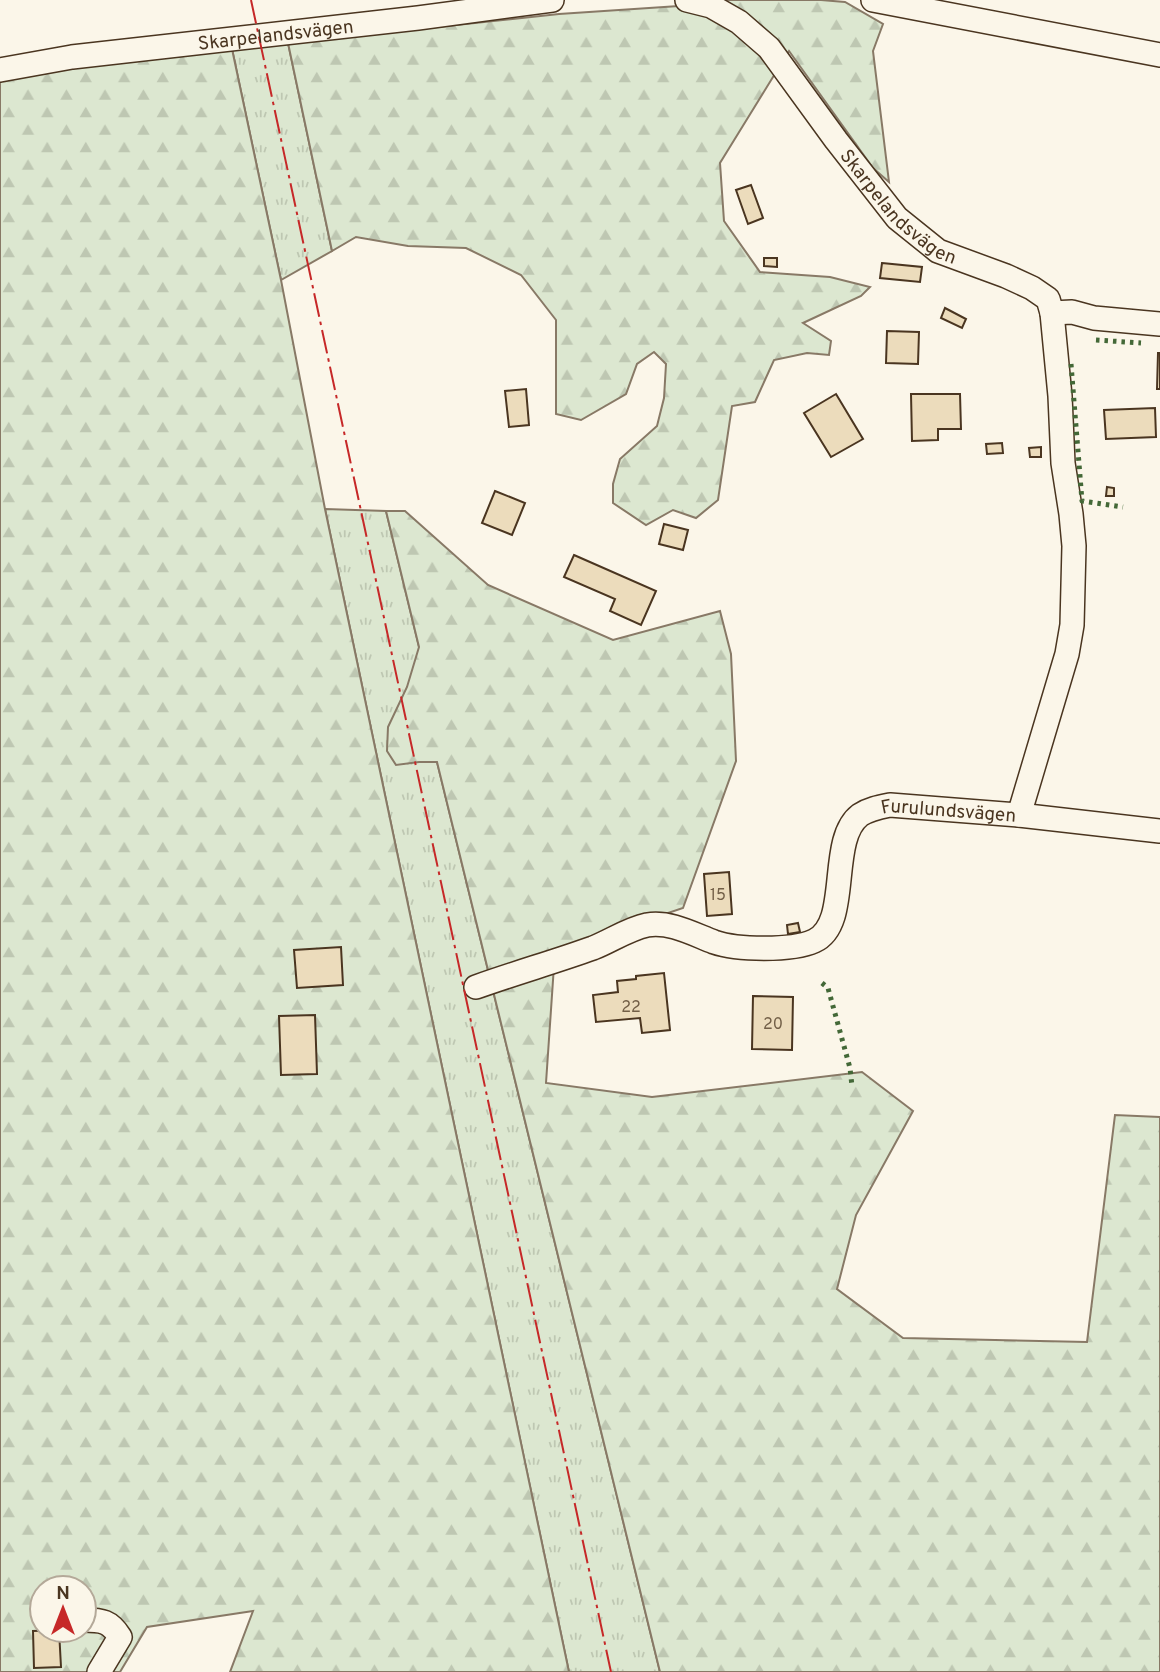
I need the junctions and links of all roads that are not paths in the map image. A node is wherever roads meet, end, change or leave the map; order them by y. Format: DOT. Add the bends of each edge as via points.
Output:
graph roads {
  1 [pos="552,0"];
  2 [pos="687,0"];
  3 [pos="873,0"];
  4 [pos="713,3"];
  5 [pos="1160,55"];
  6 [pos="0,70"];
  7 [pos="1052,313"];
  8 [pos="1160,324"];
  9 [pos="1019,815"];
  10 [pos="1160,831"];
  11 [pos="476,987"];
  12 [pos="98,1620"];
  13 [pos="99,1672"];
  1 -- 6 [label="street, Skarpelandsvägen" via="72,57"];
  2 -- 4 [label="street, Skarpelandsvägen"];
  3 -- 5 [label="street"];
  4 -- 7 [label="street, Skarpelandsvägen" via="769,48 897,218 938,251 1032,288 1048,299"];
  7 -- 8 [label="street"];
  7 -- 9 [label="street, Furulundsvägen" via="1073,535 1072,625"];
  9 -- 10 [label="street"];
  9 -- 11 [label="street, Furulundsvägen" via="890,805 858,817 845,839 832,920 823,936 811,942 744,948 664,925 647,925"];
  12 -- 13 [label="street" via="113,1625 120,1637"];
}
